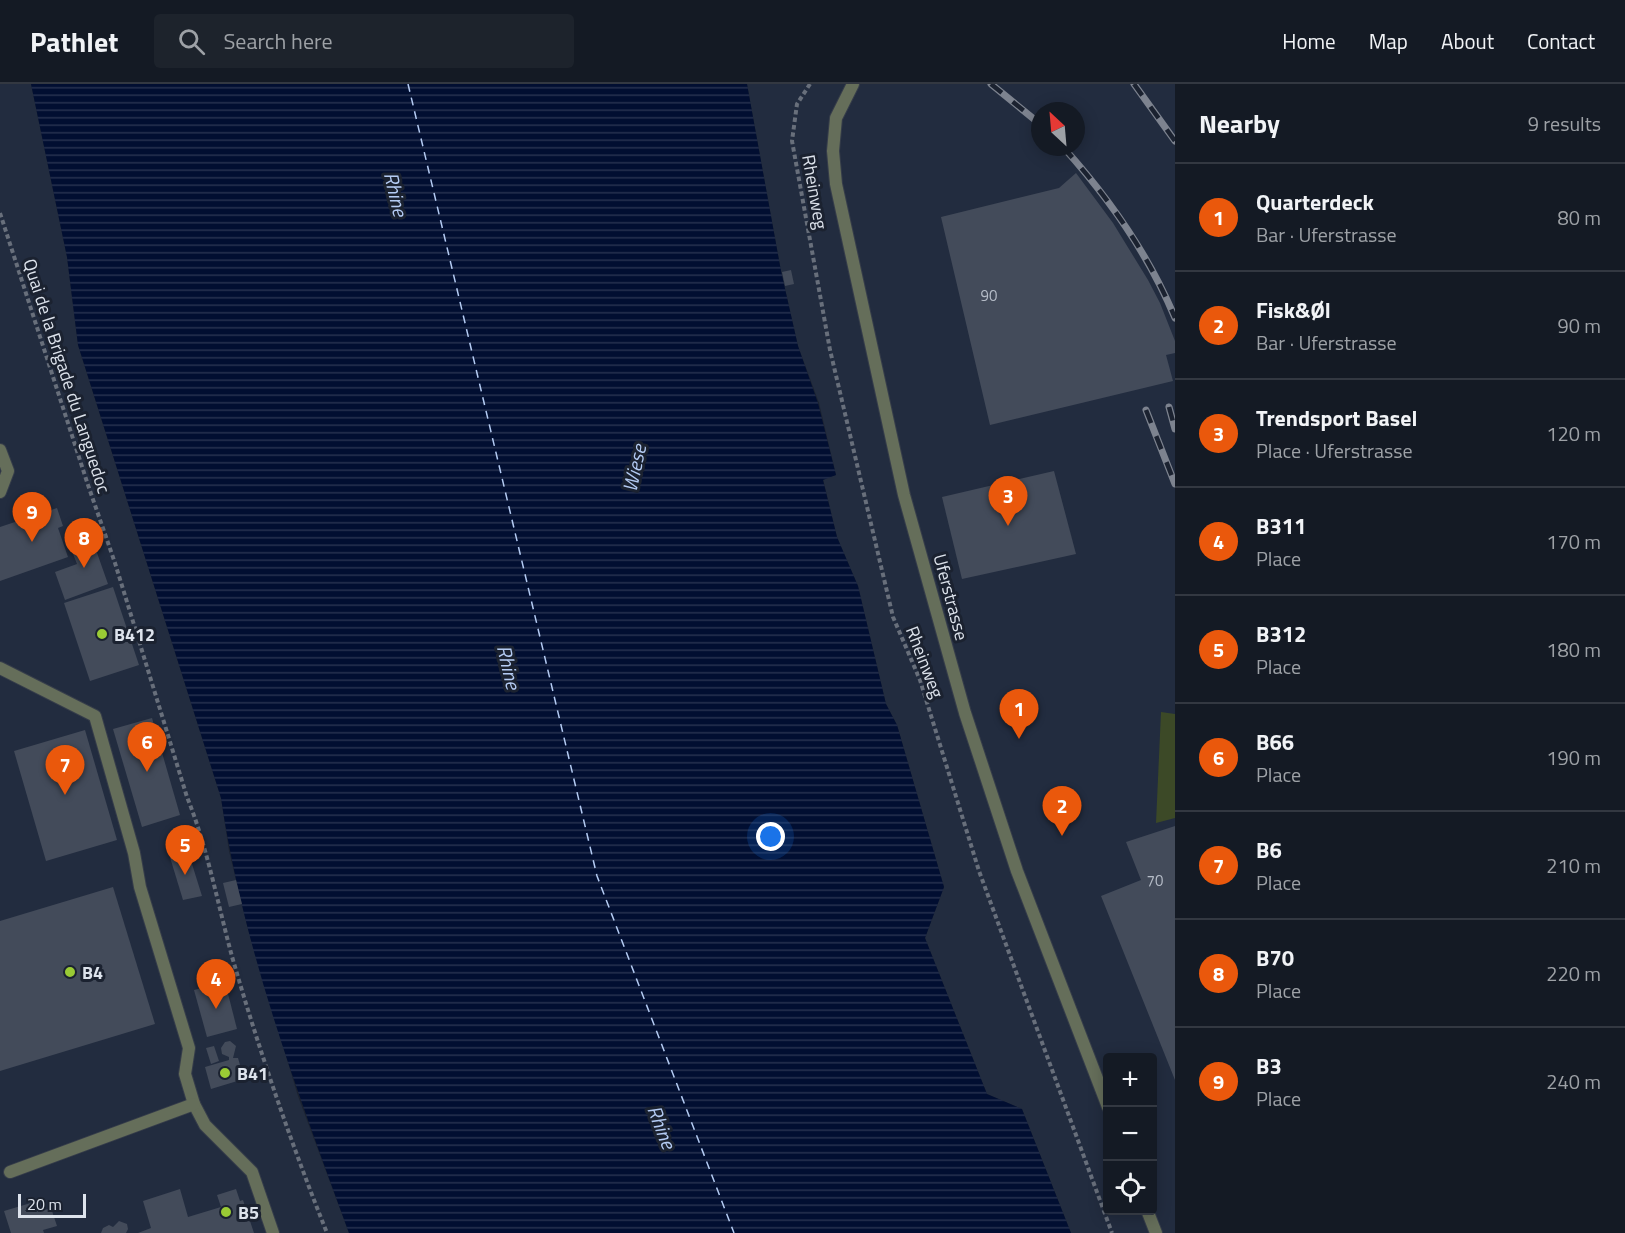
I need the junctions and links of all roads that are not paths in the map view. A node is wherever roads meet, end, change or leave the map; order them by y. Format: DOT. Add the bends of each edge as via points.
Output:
graph roads {
  1 [pos="853,84"];
  2 [pos="0,450"];
  3 [pos="0,492"];
  4 [pos="0,668"];
  5 [pos="1103,1097"];
  6 [pos="194,1104"];
  7 [pos="10,1172"];
  8 [pos="1149,1215"];
  9 [pos="273,1233"];
  10 [pos="1156,1233"];
  1 -- 5 [label="street, Uferstrasse" via="836,118 836,184 904,495 965,713 1017,871"];
  2 -- 3 [label="street" via="8,471"];
  4 -- 6 [label="street" via="95,716 140,887 189,1048 185,1074"];
  6 -- 7 [label="street"];
  6 -- 9 [label="street" via="205,1125 252,1172"];
  8 -- 10 [label="street"];
}
